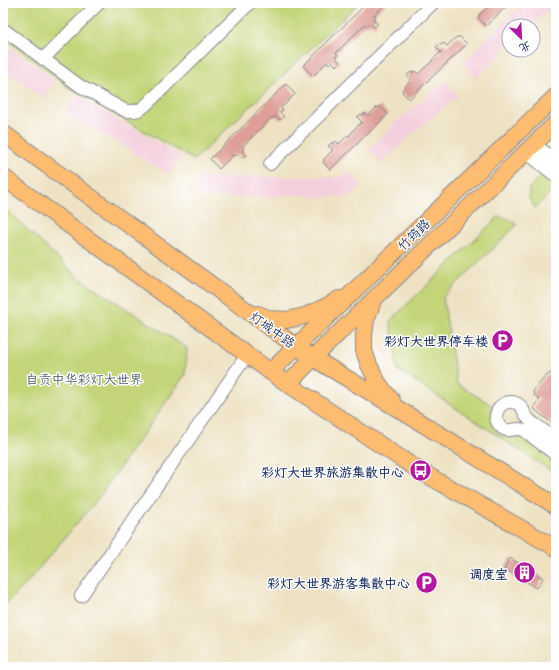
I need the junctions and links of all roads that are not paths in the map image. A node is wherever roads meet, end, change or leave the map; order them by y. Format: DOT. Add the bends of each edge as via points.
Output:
graph roads {
  1 [pos="99,3"];
  2 [pos="250,3"];
  3 [pos="433,3"];
  4 [pos="3,29"];
  5 [pos="43,58"];
  6 [pos="556,96"];
  7 [pos="556,123"];
  8 [pos="3,133"];
  9 [pos="530,148"];
  10 [pos="556,161"];
  11 [pos="270,164"];
  12 [pos="556,176"];
  13 [pos="3,177"];
  14 [pos="358,288"];
  15 [pos="374,298"];
  16 [pos="241,306"];
  17 [pos="297,347"];
  18 [pos="246,355"];
  19 [pos="313,358"];
  20 [pos="270,372"];
  21 [pos="288,384"];
  22 [pos="400,410"];
  23 [pos="556,440"];
  24 [pos="556,455"];
  25 [pos="556,506"];
  26 [pos="556,548"];
  27 [pos="81,596"];
  1 -- 5 [label="lane"];
  2 -- 5 [label="lane" via="148,103 135,111 126,111 80,86"];
  3 -- 11 [label="lane"];
  4 -- 5 [label="lane"];
  6 -- 14 [label="main road, 竹筠路"];
  7 -- 9 [label="main road, 竹筠路"];
  8 -- 16 [label="main road, 灯城中路"];
  9 -- 10 [label="lane"];
  9 -- 12 [label="lane"];
  9 -- 15 [label="main road, 竹筠路"];
  13 -- 18 [label="main road"];
  14 -- 16 [label="main road" via="324,307 287,320 270,319"];
  14 -- 17 [label="main road, 竹筠路"];
  15 -- 19 [label="main road, 竹筠路"];
  15 -- 22 [label="main road" via="366,320 364,351 378,383"];
  16 -- 17 [label="main road, 灯城中路"];
  17 -- 19 [label="main road, 灯城中路"];
  17 -- 20 [label="main road, 竹筠路"];
  18 -- 20 [label="main road"];
  18 -- 27 [label="lane"];
  19 -- 21 [label="main road, 竹筠路"];
  19 -- 22 [label="main road, 灯城中路"];
  20 -- 21 [label="main road"];
  21 -- 26 [label="main road" via="420,471"];
  22 -- 25 [label="main road, 灯城中路"];
  23 -- 24 [label="lane" via="528,418 518,404 507,402 499,407 496,415 500,426 508,430 525,431"];
}
